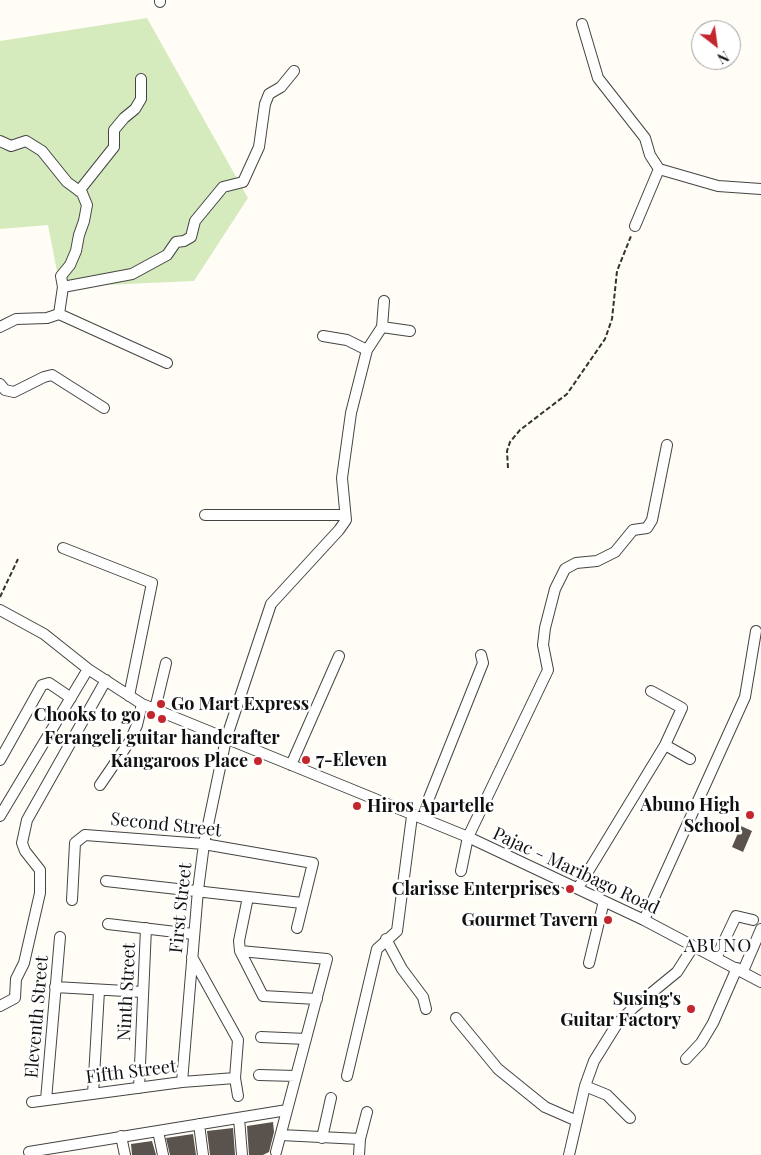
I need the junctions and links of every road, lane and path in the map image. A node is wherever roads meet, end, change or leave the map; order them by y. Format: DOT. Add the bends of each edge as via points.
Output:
graph roads {
  1 [pos="582,24"];
  2 [pos="294,71"];
  3 [pos="141,79"];
  4 [pos="0,141"];
  5 [pos="659,169"];
  6 [pos="761,189"];
  7 [pos="79,191"];
  8 [pos="635,226"];
  9 [pos="63,287"];
  10 [pos="384,301"];
  11 [pos="59,314"];
  12 [pos="0,326"];
  13 [pos="382,327"];
  14 [pos="410,331"];
  15 [pos="323,336"];
  16 [pos="367,350"];
  17 [pos="167,363"];
  18 [pos="0,384"];
  19 [pos="104,408"];
  20 [pos="667,446"];
  21 [pos="508,468"];
  22 [pos="205,515"];
  23 [pos="345,515"];
  24 [pos="64,548"];
  25 [pos="18,559"];
  26 [pos="0,597"];
  27 [pos="0,610"];
  28 [pos="756,631"];
  29 [pos="339,656"];
  30 [pos="481,656"];
  31 [pos="166,663"];
  32 [pos="88,669"];
  33 [pos="106,680"];
  34 [pos="651,691"];
  35 [pos="129,696"];
  36 [pos="71,698"];
  37 [pos="142,704"];
  38 [pos="155,709"];
  39 [pos="226,739"];
  40 [pos="665,745"];
  41 [pos="690,759"];
  42 [pos="0,760"];
  43 [pos="291,765"];
  44 [pos="100,785"];
  45 [pos="0,816"];
  46 [pos="417,817"];
  47 [pos="468,837"];
  48 [pos="204,844"];
  49 [pos="461,871"];
  50 [pos="106,881"];
  51 [pos="578,888"];
  52 [pos="198,890"];
  53 [pos="248,897"];
  54 [pos="72,900"];
  55 [pos="604,900"];
  56 [pos="302,903"];
  57 [pos="730,914"];
  58 [pos="644,920"];
  59 [pos="753,920"];
  60 [pos="108,924"];
  61 [pos="146,928"];
  62 [pos="297,928"];
  63 [pos="761,929"];
  64 [pos="194,934"];
  65 [pos="60,937"];
  66 [pos="386,939"];
  67 [pos="693,947"];
  68 [pos="240,951"];
  69 [pos="192,957"];
  70 [pos="713,957"];
  71 [pos="590,963"];
  72 [pos="740,969"];
  73 [pos="761,982"];
  74 [pos="55,987"];
  75 [pos="99,991"];
  76 [pos="143,992"];
  77 [pos="317,999"];
  78 [pos="0,1006"];
  79 [pos="426,1009"];
  80 [pos="456,1018"];
  81 [pos="261,1037"];
  82 [pos="306,1039"];
  83 [pos="686,1059"];
  84 [pos="259,1076"];
  85 [pos="296,1076"];
  86 [pos="347,1076"];
  87 [pos="235,1078"];
  88 [pos="182,1082"];
  89 [pos="585,1086"];
  90 [pos="139,1088"];
  91 [pos="93,1094"];
  92 [pos="238,1096"];
  93 [pos="331,1098"];
  94 [pos="46,1100"];
  95 [pos="32,1102"];
  96 [pos="287,1110"];
  97 [pos="367,1112"];
  98 [pos="239,1118"];
  99 [pos="630,1118"];
  100 [pos="577,1121"];
  101 [pos="199,1124"];
  102 [pos="158,1131"];
  103 [pos="281,1135"];
  104 [pos="122,1136"];
  105 [pos="322,1138"];
  106 [pos="360,1140"];
  107 [pos="75,1144"];
  108 [pos="30,1152"];
  109 [pos="276,1152"];
  110 [pos="78,1155"];
  111 [pos="125,1155"];
  112 [pos="163,1155"];
  113 [pos="203,1155"];
  114 [pos="242,1155"];
  115 [pos="359,1155"];
  116 [pos="569,1155"];
  1 -- 5 [label="street" via="598,78 645,138"];
  2 -- 9 [label="street" via="281,87 269,94 259,146 243,182 223,187 195,222 191,237 176,242 167,255 132,274"];
  3 -- 7 [label="street" via="141,99 114,130 114,147"];
  4 -- 7 [label="street" via="11,146 26,141 42,151 66,182"];
  5 -- 6 [label="street" via="718,186"];
  5 -- 8 [label="street"];
  7 -- 9 [label="street" via="87,205 86,213 76,251 61,276"];
  8 -- 21 [label="path" via="617,271 612,319 605,340 567,394 520,430 510,442"];
  9 -- 11 [label="street"];
  10 -- 13 [label="street"];
  11 -- 12 [label="street" via="47,318 16,319"];
  11 -- 17 [label="street"];
  13 -- 14 [label="street"];
  13 -- 16 [label="street"];
  15 -- 16 [label="street" via="347,340"];
  16 -- 23 [label="street" via="345,451 342,478"];
  18 -- 19 [label="street" via="14,392 52,375"];
  20 -- 47 [label="street" via="652,520 647,528 633,530 615,552 597,561 576,563 565,568 555,589 545,628 543,645 548,670 543,684 496,774"];
  22 -- 23 [label="street"];
  23 -- 39 [label="street, First Street" via="346,520 340,530 271,604"];
  24 -- 35 [label="street" via="152,583"];
  25 -- 26 [label="path"];
  27 -- 32 [label="street, Pajac - Maribago Road" via="44,634"];
  28 -- 58 [label="street" via="745,697"];
  29 -- 43 [label="street"];
  30 -- 46 [label="street" via="483,663"];
  31 -- 38 [label="street"];
  32 -- 33 [label="street, Pajac - Maribago Road"];
  32 -- 36 [label="street"];
  33 -- 35 [label="street, Pajac - Maribago Road"];
  33 -- 78 [label="street" via="27,820 22,843 40,870 40,893 24,963 16,979 15,998"];
  34 -- 40 [label="street" via="682,708"];
  35 -- 37 [label="street, Pajac - Maribago Road"];
  36 -- 42 [label="street" via="49,683 42,685"];
  36 -- 45 [label="street"];
  37 -- 38 [label="street, Pajac - Maribago Road"];
  37 -- 44 [label="street" via="130,741"];
  38 -- 39 [label="street, Pajac - Maribago Road"];
  39 -- 43 [label="street, Pajac - Maribago Road"];
  39 -- 48 [label="street, First Street"];
  40 -- 41 [label="street"];
  40 -- 51 [label="street"];
  43 -- 46 [label="street, Pajac - Maribago Road"];
  46 -- 47 [label="street, Pajac - Maribago Road"];
  46 -- 66 [label="street" via="396,931"];
  47 -- 49 [label="street"];
  47 -- 51 [label="street, Pajac - Maribago Road"];
  48 -- 52 [label="street, First Street"];
  48 -- 54 [label="street, Second Street" via="85,835 75,843"];
  48 -- 56 [label="street, Second Street" via="313,863"];
  50 -- 52 [label="street"];
  51 -- 55 [label="street, Pajac - Maribago Road"];
  52 -- 53 [label="street"];
  52 -- 64 [label="street, First Street"];
  53 -- 56 [label="street"];
  53 -- 68 [label="street"];
  55 -- 58 [label="street, Pajac - Maribago Road"];
  55 -- 71 [label="street"];
  56 -- 62 [label="street"];
  57 -- 70 [label="street"];
  58 -- 67 [label="street, Pajac - Maribago Road"];
  59 -- 70 [label="street" via="736,916"];
  60 -- 61 [label="street"];
  61 -- 64 [label="street"];
  61 -- 76 [label="street, Ninth Street"];
  63 -- 72 [label="street"];
  64 -- 69 [label="street, First Street"];
  65 -- 74 [label="street, Eleventh Street"];
  66 -- 79 [label="street" via="402,969 423,997"];
  66 -- 86 [label="street" via="377,948"];
  67 -- 70 [label="street, Pajac - Maribago Road"];
  67 -- 89 [label="street" via="677,972 617,1024 594,1061"];
  68 -- 77 [label="street" via="263,996"];
  68 -- 77 [label="street" via="327,958"];
  69 -- 87 [label="street" via="238,1040"];
  69 -- 88 [label="street, First Street"];
  70 -- 72 [label="street, Pajac - Maribago Road"];
  72 -- 73 [label="street, Pajac - Maribago Road"];
  72 -- 83 [label="street" via="713,1023"];
  74 -- 75 [label="street"];
  74 -- 94 [label="street, Eleventh Street"];
  75 -- 76 [label="street"];
  75 -- 91 [label="street"];
  76 -- 90 [label="street, Ninth Street"];
  77 -- 82 [label="street"];
  80 -- 100 [label="street" via="498,1069 545,1107"];
  81 -- 82 [label="street"];
  82 -- 85 [label="street"];
  84 -- 85 [label="street"];
  85 -- 96 [label="street"];
  87 -- 88 [label="street, Fifth Street"];
  87 -- 92 [label="street"];
  88 -- 90 [label="street, Fifth Street"];
  89 -- 99 [label="street" via="607,1095"];
  89 -- 100 [label="street"];
  90 -- 91 [label="street, Fifth Street"];
  91 -- 94 [label="street, Fifth Street"];
  93 -- 105 [label="street"];
  94 -- 95 [label="street, Fifth Street"];
  96 -- 98 [label="street"];
  96 -- 103 [label="street"];
  97 -- 106 [label="street"];
  98 -- 101 [label="street"];
  98 -- 114 [label="street"];
  100 -- 116 [label="street"];
  101 -- 102 [label="street"];
  101 -- 113 [label="street"];
  102 -- 104 [label="street"];
  102 -- 112 [label="street"];
  103 -- 105 [label="street"];
  103 -- 109 [label="street"];
  104 -- 107 [label="street"];
  104 -- 111 [label="street"];
  105 -- 106 [label="street"];
  106 -- 115 [label="street"];
  107 -- 108 [label="street"];
  107 -- 110 [label="street"];
}
